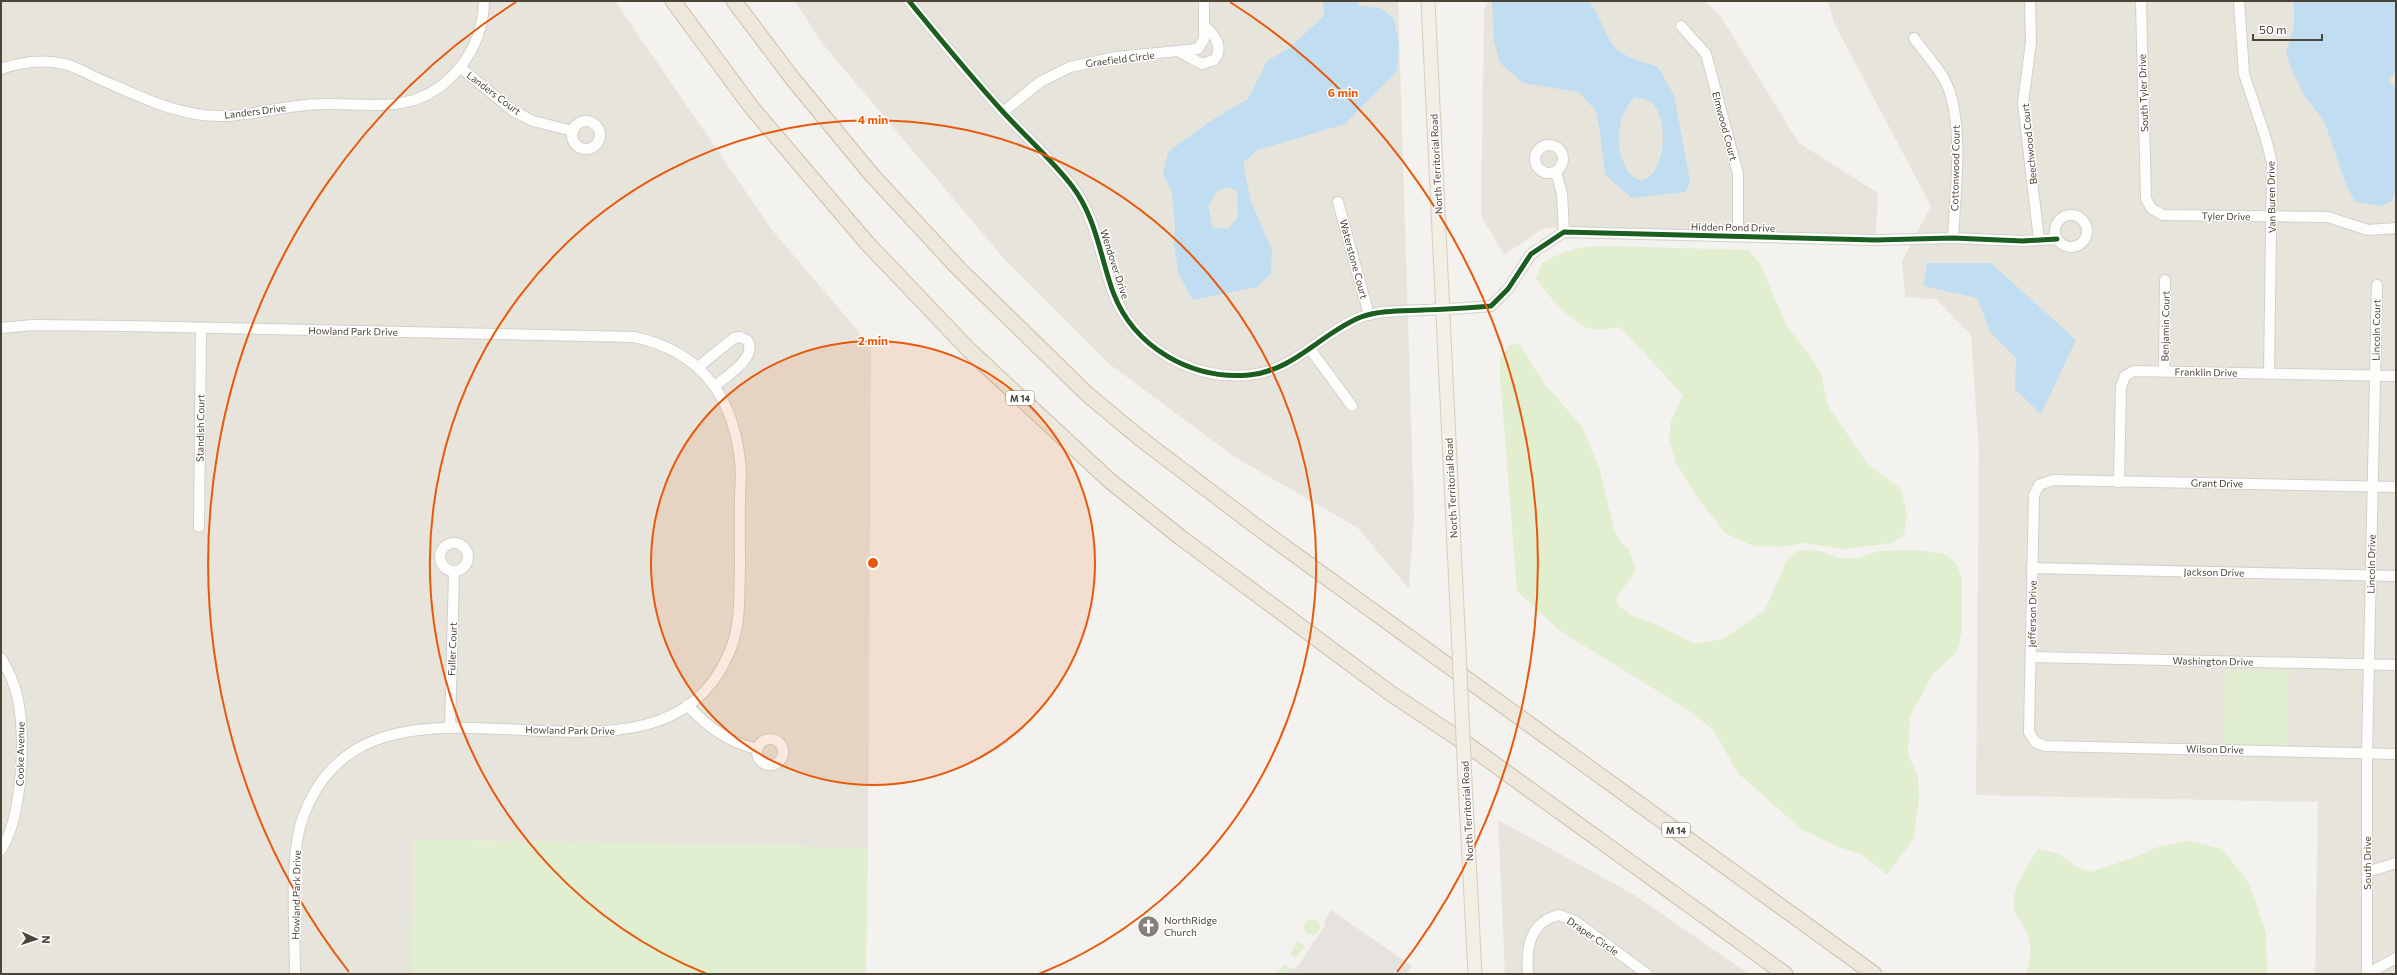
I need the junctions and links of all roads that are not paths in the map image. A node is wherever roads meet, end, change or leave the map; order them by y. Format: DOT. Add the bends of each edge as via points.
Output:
graph roads {
  1 [pos="484,1"];
  2 [pos="674,1"];
  3 [pos="734,1"];
  4 [pos="909,1"];
  5 [pos="1204,1"];
  6 [pos="1428,1"];
  7 [pos="2030,1"];
  8 [pos="2141,1"];
  9 [pos="2239,1"];
  10 [pos="1204,25"];
  11 [pos="1681,26"];
  12 [pos="1914,38"];
  13 [pos="1180,52"];
  14 [pos="462,68"];
  15 [pos="1,69"];
  16 [pos="1003,112"];
  17 [pos="573,132"];
  18 [pos="1556,172"];
  19 [pos="2146,186"];
  20 [pos="1338,202"];
  21 [pos="2272,216"];
  22 [pos="2396,228"];
  23 [pos="1564,232"];
  24 [pos="1738,236"];
  25 [pos="1954,238"];
  26 [pos="2057,239"];
  27 [pos="2039,240"];
  28 [pos="2165,280"];
  29 [pos="2377,284"];
  30 [pos="1442,309"];
  31 [pos="1369,315"];
  32 [pos="1,328"];
  33 [pos="201,328"];
  34 [pos="1310,349"];
  35 [pos="698,367"];
  36 [pos="2164,371"];
  37 [pos="2269,374"];
  38 [pos="2375,376"];
  39 [pos="2396,376"];
  40 [pos="715,386"];
  41 [pos="1352,406"];
  42 [pos="2119,482"];
  43 [pos="2039,485"];
  44 [pos="2372,486"];
  45 [pos="2396,487"];
  46 [pos="199,527"];
  47 [pos="2032,568"];
  48 [pos="454,571"];
  49 [pos="2370,575"];
  50 [pos="2396,576"];
  51 [pos="2031,656"];
  52 [pos="1,658"];
  53 [pos="2369,664"];
  54 [pos="2396,665"];
  55 [pos="688,705"];
  56 [pos="450,728"];
  57 [pos="2035,742"];
  58 [pos="757,749"];
  59 [pos="2367,753"];
  60 [pos="2396,754"];
  61 [pos="1,850"];
  62 [pos="2396,863"];
  63 [pos="2367,872"];
  64 [pos="2396,958"];
  65 [pos="295,974"];
  66 [pos="1475,974"];
  67 [pos="1528,974"];
  68 [pos="1647,974"];
  69 [pos="1785,974"];
  70 [pos="1874,974"];
  71 [pos="2367,974"];
  1 -- 14 [label="street" via="484,13 477,38"];
  2 -- 69 [label="highway, M 14" via="752,108 867,243 969,350 1110,481 1180,537 1390,692 1468,745"];
  3 -- 70 [label="highway, M 14" via="792,78 871,174 959,269 1087,394 1260,530"];
  4 -- 16 [label="street, Wendover Drive"];
  5 -- 10 [label="street, Graefield Circle"];
  6 -- 30 [label="main road, North Territorial Road"];
  7 -- 27 [label="street, Beechwood Court" via="2031,42 2023,103"];
  8 -- 19 [label="street, South Tyler Drive"];
  9 -- 21 [label="street, Van Buren Drive" via="2244,74 2272,163"];
  10 -- 13 [label="street, Graefield Circle" via="1202,45 1193,51"];
  10 -- 13 [label="street" via="1218,43 1219,52 1214,60 1202,64"];
  11 -- 24 [label="street, Elmwood Court" via="1706,54 1738,174"];
  12 -- 25 [label="street, Cottonwood Court" via="1944,78 1955,110 1957,140"];
  13 -- 16 [label="street, Graefield Circle" via="1116,57 1070,67 1040,82"];
  14 -- 15 [label="street, Landers Drive" via="438,88 415,99 396,104 308,105 229,116 167,108 64,64 32,61"];
  14 -- 17 [label="street, Landers Court" via="514,111 533,120"];
  16 -- 34 [label="street, Wendover Drive" via="1060,172 1080,198 1092,221 1119,305 1132,326 1152,346 1186,366 1228,376 1272,370"];
  18 -- 23 [label="street" via="1562,194"];
  19 -- 21 [label="street, Tyler Drive" via="2149,205 2163,215"];
  20 -- 31 [label="street, Waterstone Court"];
  21 -- 22 [label="street, Tyler Drive" via="2328,217 2368,230"];
  21 -- 37 [label="street, Van Buren Drive"];
  23 -- 24 [label="street, Hidden Pond Drive"];
  23 -- 30 [label="street" via="1531,254 1508,289 1491,306"];
  24 -- 25 [label="street, Hidden Pond Drive" via="1875,240"];
  25 -- 27 [label="street, Hidden Pond Drive" via="1988,241"];
  26 -- 27 [label="street, Hidden Pond Drive"];
  28 -- 36 [label="street, Benjamin Court"];
  29 -- 38 [label="street, Lincoln Court"];
  30 -- 31 [label="street, Wendover Drive"];
  30 -- 66 [label="main road, North Territorial Road, bridge"];
  31 -- 34 [label="street, Wendover Drive" via="1342,326"];
  32 -- 33 [label="street, Howland Park Drive" via="34,325"];
  33 -- 35 [label="street, Howland Park Drive" via="622,336 645,339 663,345"];
  33 -- 46 [label="street, Standish Court"];
  34 -- 41 [label="street"];
  35 -- 40 [label="street, Howland Park Drive"];
  35 -- 40 [label="street" via="734,338 747,340 750,350 748,357"];
  36 -- 37 [label="street, Franklin Drive"];
  36 -- 42 [label="street, Franklin Drive" via="2134,371 2122,380"];
  37 -- 38 [label="street, Franklin Drive"];
  38 -- 39 [label="street, Franklin Drive"];
  38 -- 44 [label="street, Lincoln Drive"];
  40 -- 55 [label="street, Howland Park Drive" via="730,415 740,452 739,614 734,640 723,664 707,687"];
  42 -- 43 [label="street, Grant Drive" via="2053,480"];
  42 -- 44 [label="street, Grant Drive"];
  43 -- 47 [label="street, Jefferson Drive" via="2034,495"];
  44 -- 45 [label="street, Grant Drive"];
  44 -- 49 [label="street, Lincoln Drive"];
  47 -- 49 [label="street, Jackson Drive"];
  47 -- 51 [label="street, Jefferson Drive"];
  48 -- 56 [label="street, Fuller Court"];
  49 -- 50 [label="street, Jackson Drive"];
  49 -- 53 [label="street, Lincoln Drive"];
  51 -- 53 [label="street, Washington Drive"];
  51 -- 57 [label="street, Jefferson Drive" via="2029,732"];
  52 -- 61 [label="street, Cooke Avenue" via="16,693 21,729 17,810 12,828"];
  53 -- 54 [label="street, Washington Drive"];
  53 -- 59 [label="street, Lincoln Drive"];
  55 -- 56 [label="street, Howland Park Drive" via="656,722 620,731"];
  55 -- 58 [label="street" via="717,733"];
  56 -- 65 [label="street, Howland Park Drive" via="412,729 375,739 344,759 315,793 302,820 296,846"];
  57 -- 59 [label="street, Wilson Drive" via="2045,746"];
  59 -- 60 [label="street, Wilson Drive"];
  59 -- 63 [label="street, South Drive"];
  62 -- 63 [label="street"];
  63 -- 71 [label="street, South Drive"];
  64 -- 71 [label="street"];
  67 -- 68 [label="street, Draper Circle" via="1529,942 1546,920 1558,915 1575,921"];
}
